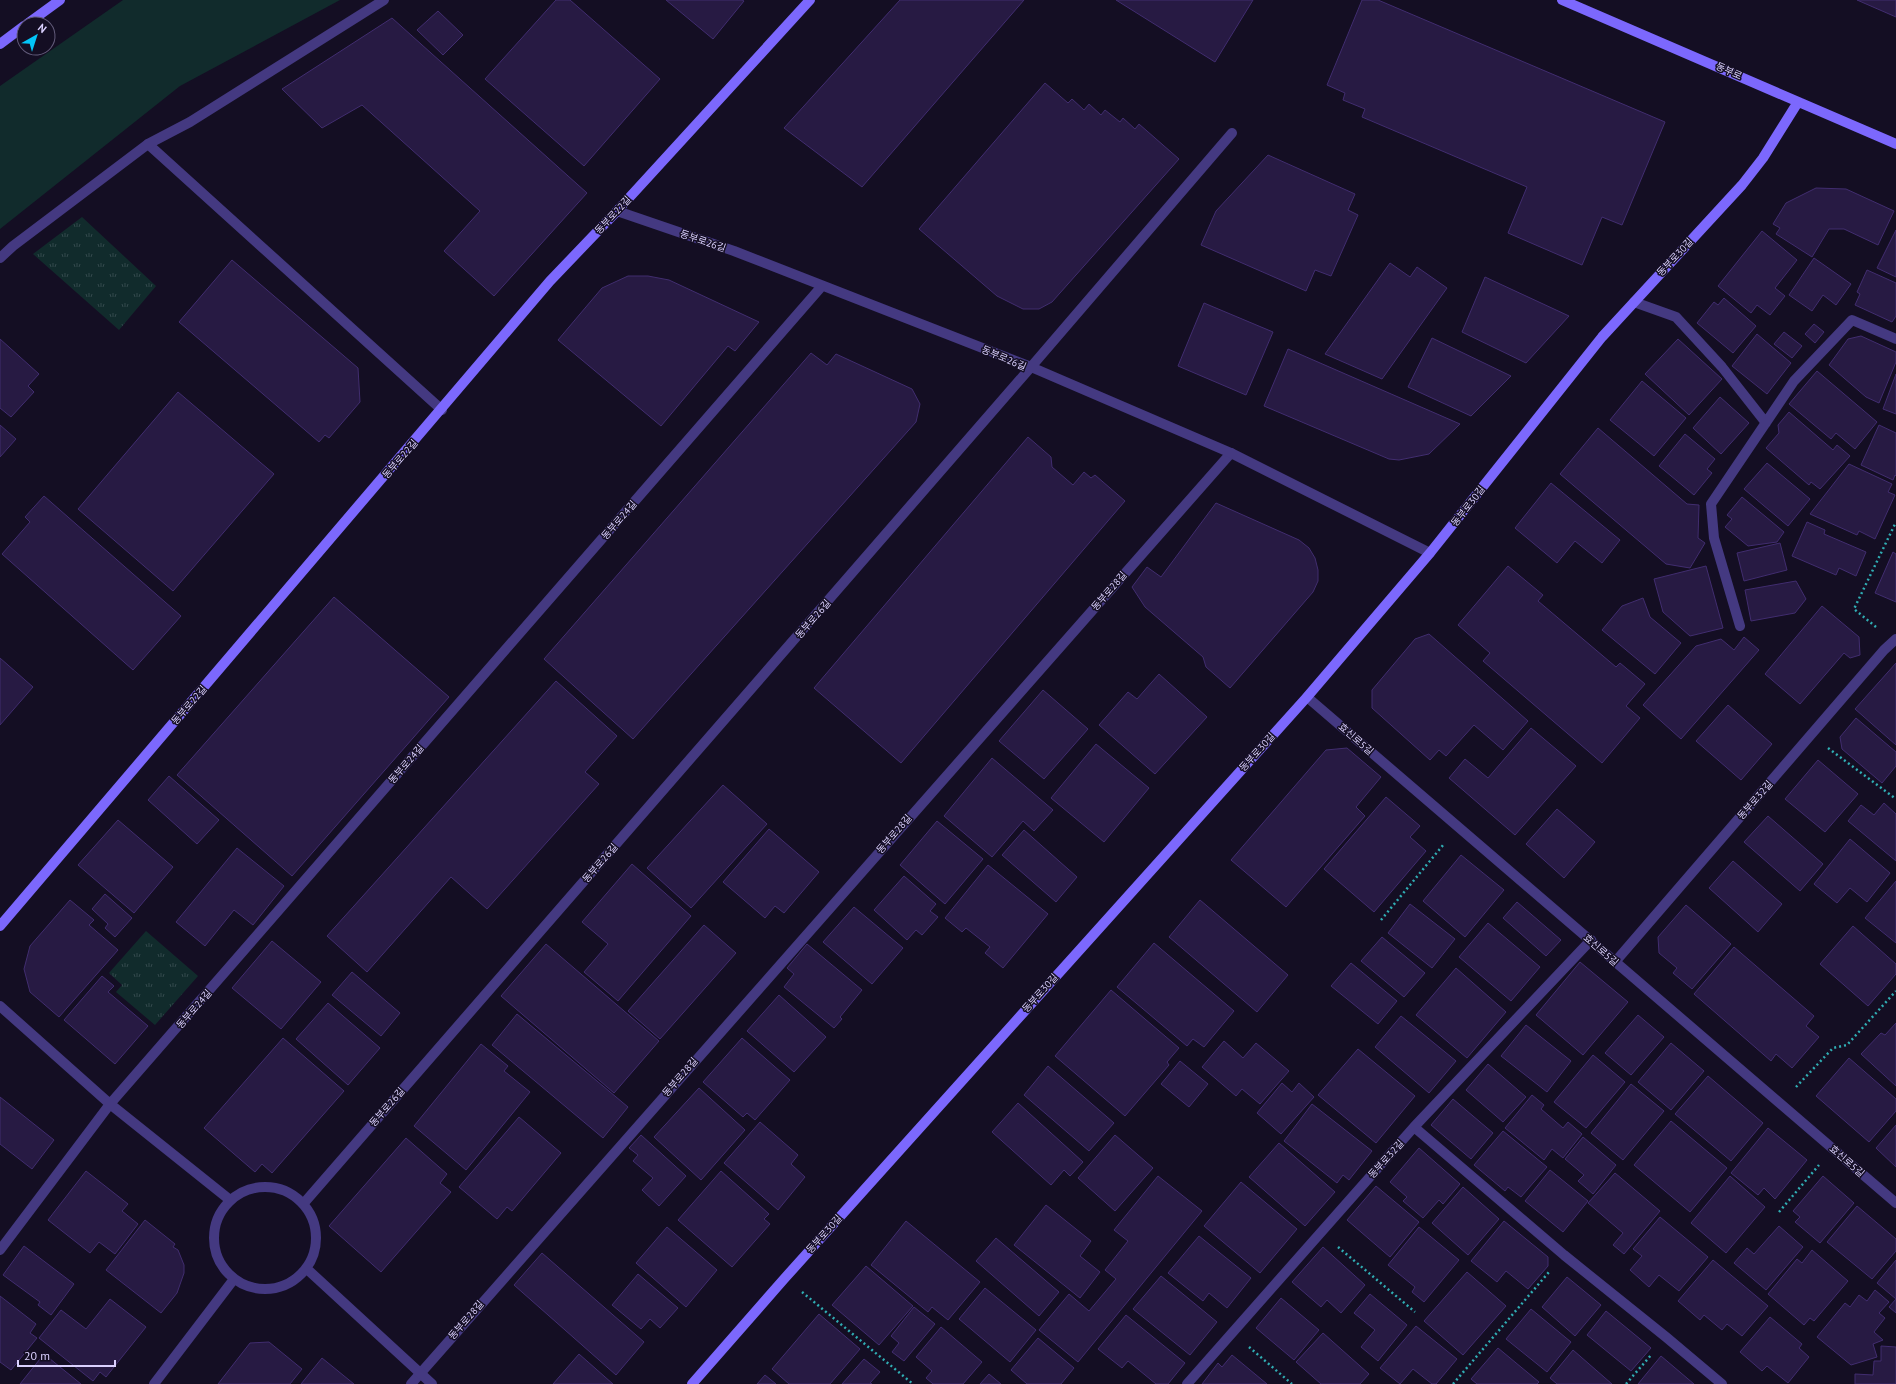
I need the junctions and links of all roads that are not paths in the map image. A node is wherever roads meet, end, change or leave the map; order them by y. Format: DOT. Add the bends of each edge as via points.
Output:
graph roads {
  1 [pos="60,0"];
  2 [pos="384,0"];
  3 [pos="810,0"];
  4 [pos="1562,0"];
  5 [pos="38,16"];
  6 [pos="16,32"];
  7 [pos="0,44"];
  8 [pos="1798,102"];
  9 [pos="1232,133"];
  10 [pos="148,144"];
  11 [pos="1896,144"];
  12 [pos="617,212"];
  13 [pos="0,258"];
  14 [pos="822,286"];
  15 [pos="1634,302"];
  16 [pos="1896,339"];
  17 [pos="1031,368"];
  18 [pos="442,410"];
  19 [pos="1766,423"];
  20 [pos="1231,453"];
  21 [pos="1430,553"];
  22 [pos="1740,626"];
  23 [pos="1895,640"];
  24 [pos="1307,696"];
  25 [pos="0,926"];
  26 [pos="1591,940"];
  27 [pos="1615,962"];
  28 [pos="0,1006"];
  29 [pos="110,1104"];
  30 [pos="1414,1127"];
  31 [pos="230,1200"];
  32 [pos="304,1203"];
  33 [pos="1896,1203"];
  34 [pos="0,1250"];
  35 [pos="307,1269"];
  36 [pos="234,1279"];
  37 [pos="419,1374"];
  38 [pos="154,1384"];
  39 [pos="411,1384"];
  40 [pos="432,1384"];
  41 [pos="692,1384"];
  42 [pos="1187,1384"];
  43 [pos="1722,1384"];
  1 -- 5 [label="main road"];
  2 -- 10 [label="street" via="190,122"];
  3 -- 12 [label="main road, 동부로22길"];
  4 -- 8 [label="main road, 동부로"];
  6 -- 7 [label="main road"];
  8 -- 11 [label="main road, 동부로"];
  8 -- 15 [label="main road, 동부로30길" via="1763,158 1742,185"];
  9 -- 17 [label="street"];
  10 -- 13 [label="street"];
  10 -- 18 [label="street"];
  12 -- 14 [label="street, 동부로26길" via="734,251"];
  12 -- 18 [label="main road, 동부로22길" via="550,281"];
  14 -- 17 [label="street, 동부로26길"];
  14 -- 29 [label="street, 동부로24길"];
  15 -- 19 [label="street" via="1676,317 1722,367"];
  15 -- 21 [label="main road, 동부로30길" via="1602,337"];
  16 -- 19 [label="street" via="1852,320 1794,381"];
  17 -- 20 [label="street"];
  17 -- 32 [label="street, 동부로26길"];
  18 -- 25 [label="main road, 동부로22길"];
  19 -- 22 [label="street" via="1711,504 1714,538"];
  20 -- 21 [label="street"];
  20 -- 37 [label="street, 동부로28길"];
  21 -- 24 [label="main road, 동부로30길"];
  23 -- 27 [label="street, 동부로32길"];
  24 -- 26 [label="street, 효신로5길"];
  24 -- 41 [label="main road, 동부로30길"];
  26 -- 27 [label="street, 효신로5길"];
  26 -- 30 [label="street, 동부로32길"];
  27 -- 33 [label="street, 효신로5길"];
  28 -- 29 [label="street"];
  29 -- 31 [label="street"];
  29 -- 34 [label="street, 동부로24길"];
  30 -- 42 [label="street, 동부로32길"];
  30 -- 43 [label="street" via="1564,1255"];
  31 -- 32 [label="street" via="243,1191 259,1186 275,1187 291,1193"];
  31 -- 36 [label="street" via="220,1213 215,1227 214,1242 218,1257"];
  32 -- 35 [label="street" via="313,1218 318,1235 315,1253"];
  35 -- 36 [label="street" via="296,1280 282,1287 251,1288"];
  35 -- 37 [label="street"];
  36 -- 38 [label="street"];
  37 -- 39 [label="street, 동부로28길"];
  37 -- 40 [label="street"];
}
